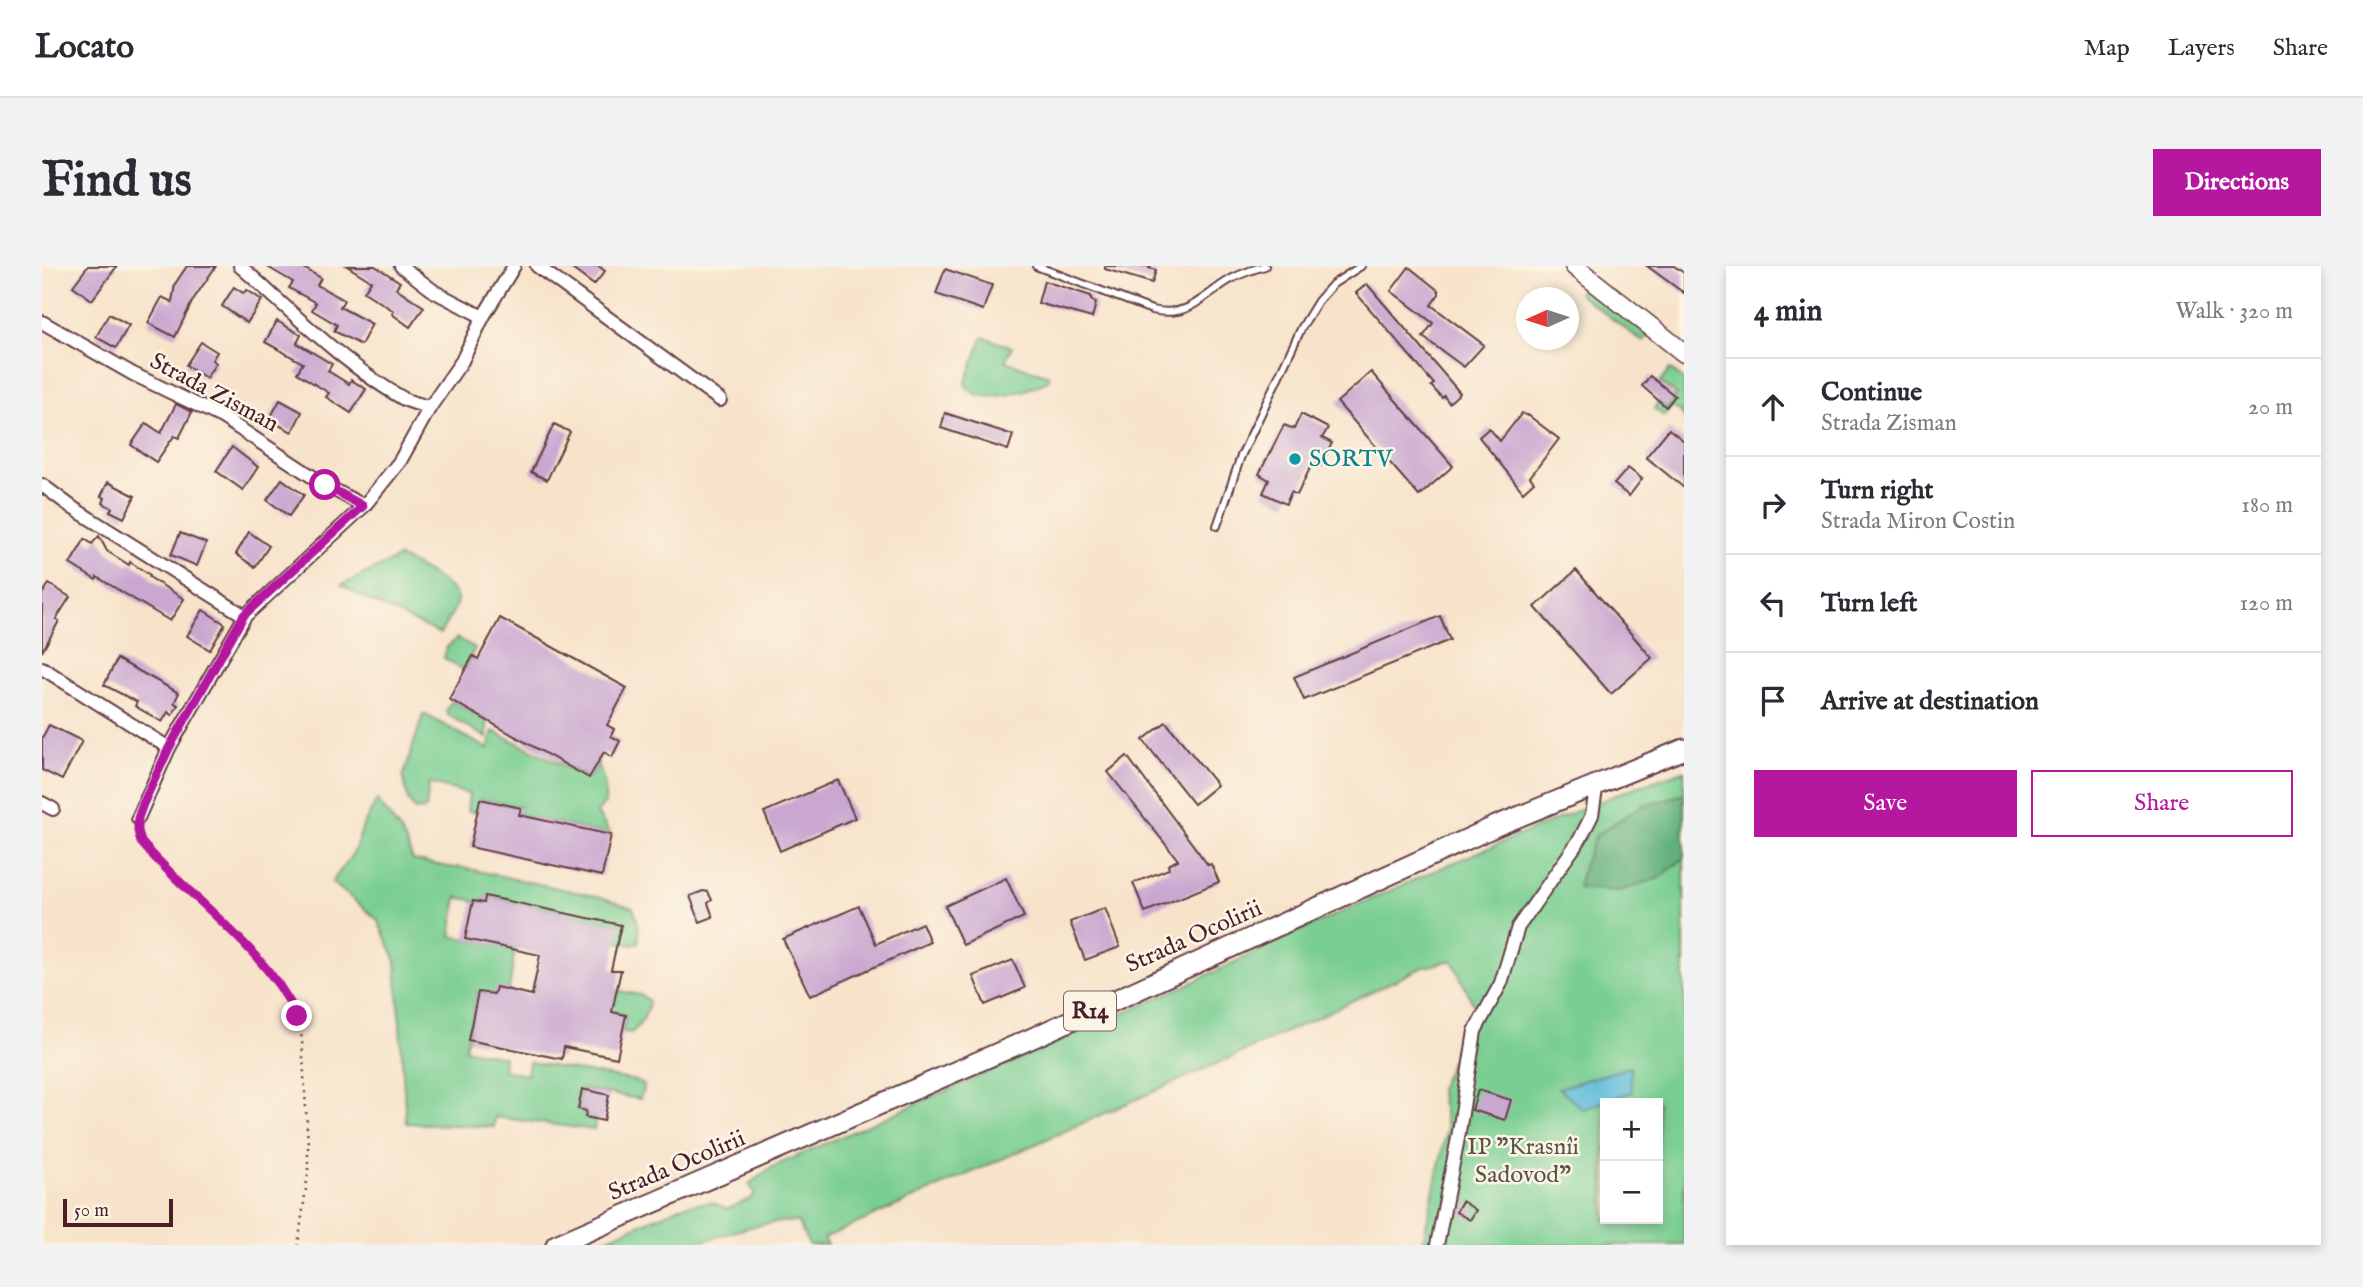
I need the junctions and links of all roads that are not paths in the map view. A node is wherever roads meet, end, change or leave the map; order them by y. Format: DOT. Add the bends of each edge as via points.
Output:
graph roads {
  1 [pos="240,266"];
  2 [pos="401,266"];
  3 [pos="514,266"];
  4 [pos="537,266"];
  5 [pos="1036,266"];
  6 [pos="1265,266"];
  7 [pos="1361,266"];
  8 [pos="1574,266"];
  9 [pos="483,317"];
  10 [pos="42,322"];
  11 [pos="1684,353"];
  12 [pos="720,400"];
  13 [pos="430,407"];
  14 [pos="42,485"];
  15 [pos="363,506"];
  16 [pos="1217,526"];
  17 [pos="244,615"];
  18 [pos="42,668"];
  19 [pos="169,748"];
  20 [pos="1684,750"];
  21 [pos="1684,759"];
  22 [pos="1622,773"];
  23 [pos="1597,783"];
  24 [pos="138,818"];
  25 [pos="556,1245"];
  26 [pos="1437,1245"];
  1 -- 13 [label="street" via="363,370 406,400"];
  2 -- 9 [label="street" via="435,292"];
  3 -- 9 [label="street"];
  4 -- 12 [label="street"];
  5 -- 6 [label="lane" via="1172,313"];
  7 -- 16 [label="lane" via="1333,284 1302,327 1241,456"];
  8 -- 11 [label="main road"];
  9 -- 13 [label="street" via="462,361"];
  10 -- 15 [label="street, Strada Zisman" via="133,374 222,416"];
  13 -- 15 [label="street" via="400,461"];
  14 -- 17 [label="street"];
  15 -- 17 [label="street"];
  17 -- 19 [label="street"];
  18 -- 19 [label="street"];
  19 -- 24 [label="street"];
  20 -- 22 [label="main road, R14"];
  21 -- 22 [label="main road, R14"];
  22 -- 23 [label="main road, Strada Ocolirii / R14"];
  23 -- 25 [label="main road, Strada Ocolirii / R14" via="1028,1040"];
  23 -- 26 [label="street" via="1586,827 1518,927 1501,983 1475,1031"];
}
